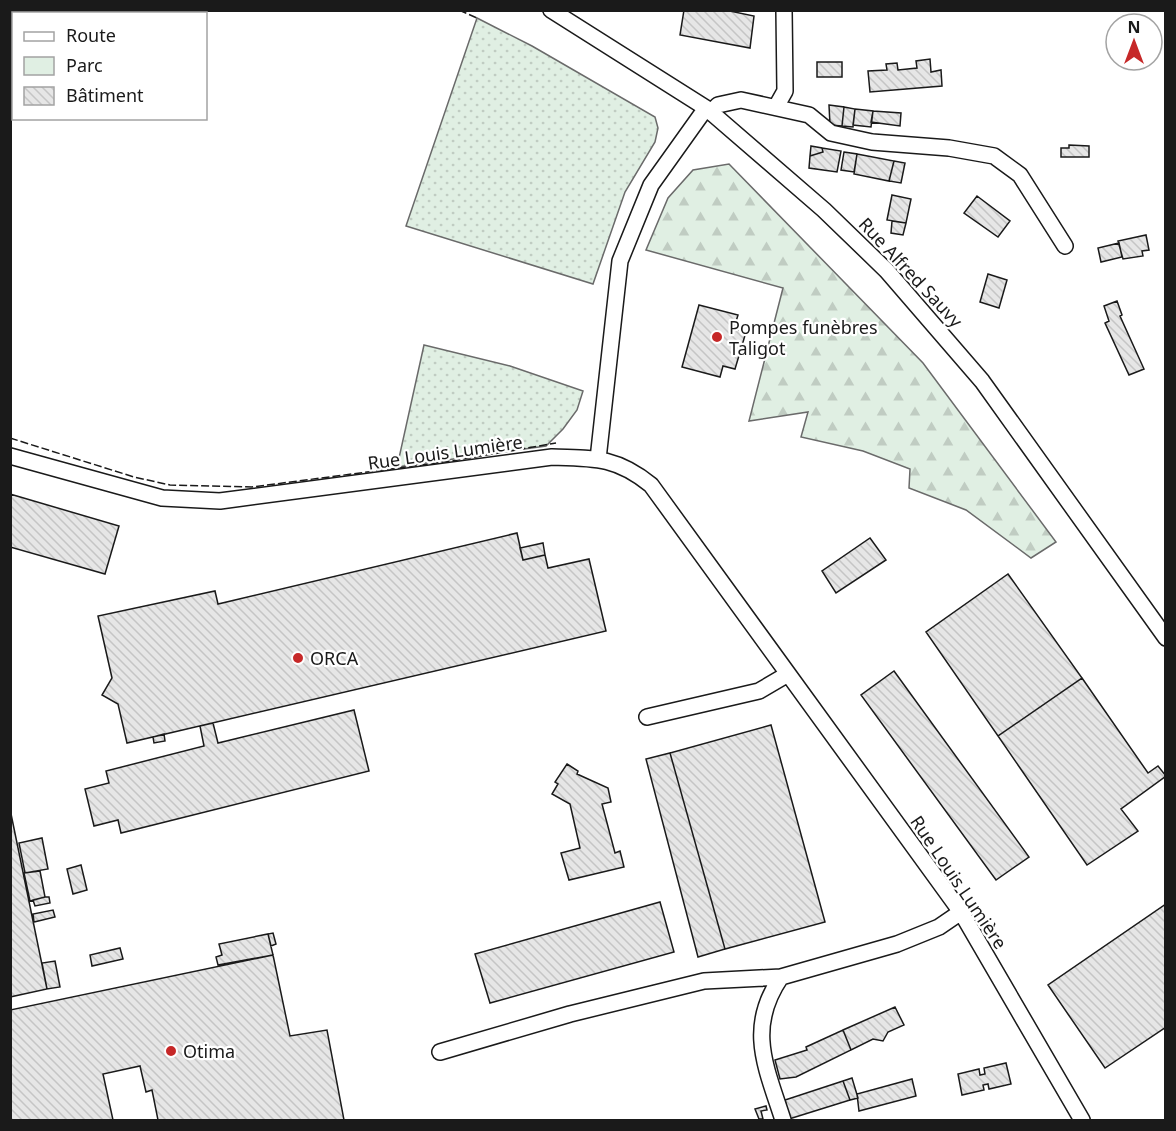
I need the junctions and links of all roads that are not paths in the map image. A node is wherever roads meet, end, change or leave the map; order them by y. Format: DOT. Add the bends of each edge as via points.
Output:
graph roads {
  1 [pos="551,10"];
  2 [pos="784,10"];
  3 [pos="776,107"];
  4 [pos="709,110"];
  5 [pos="1065,246"];
  6 [pos="10,456"];
  7 [pos="598,459"];
  8 [pos="1166,638"];
  9 [pos="788,674"];
  10 [pos="647,717"];
  11 [pos="961,912"];
  12 [pos="781,977"];
  13 [pos="440,1052"];
  14 [pos="783,1120"];
  15 [pos="1082,1120"];
  1 -- 4 [label="street, Rue Alfred Sauvy"];
  2 -- 3 [label="street" via="785,91"];
  3 -- 4 [label="street" via="741,100"];
  3 -- 5 [label="street" via="809,115 831,133 872,142 994,156 1020,175"];
  4 -- 7 [label="street" via="651,185 620,261"];
  4 -- 8 [label="street, Rue Alfred Sauvy" via="824,210 887,271 944,335 1020,433"];
  6 -- 7 [label="street, Rue Louis Lumière" via="162,498 220,501 552,457"];
  7 -- 9 [label="street, Rue Louis Lumière" via="632,469 651,485"];
  9 -- 10 [label="street" via="759,691"];
  9 -- 11 [label="street, Rue Louis Lumière"];
  11 -- 12 [label="street" via="939,927 897,944"];
  11 -- 15 [label="street, Rue Louis Lumière"];
  12 -- 13 [label="street" via="704,981"];
  12 -- 14 [label="street" via="762,1011 760,1037"];
}
